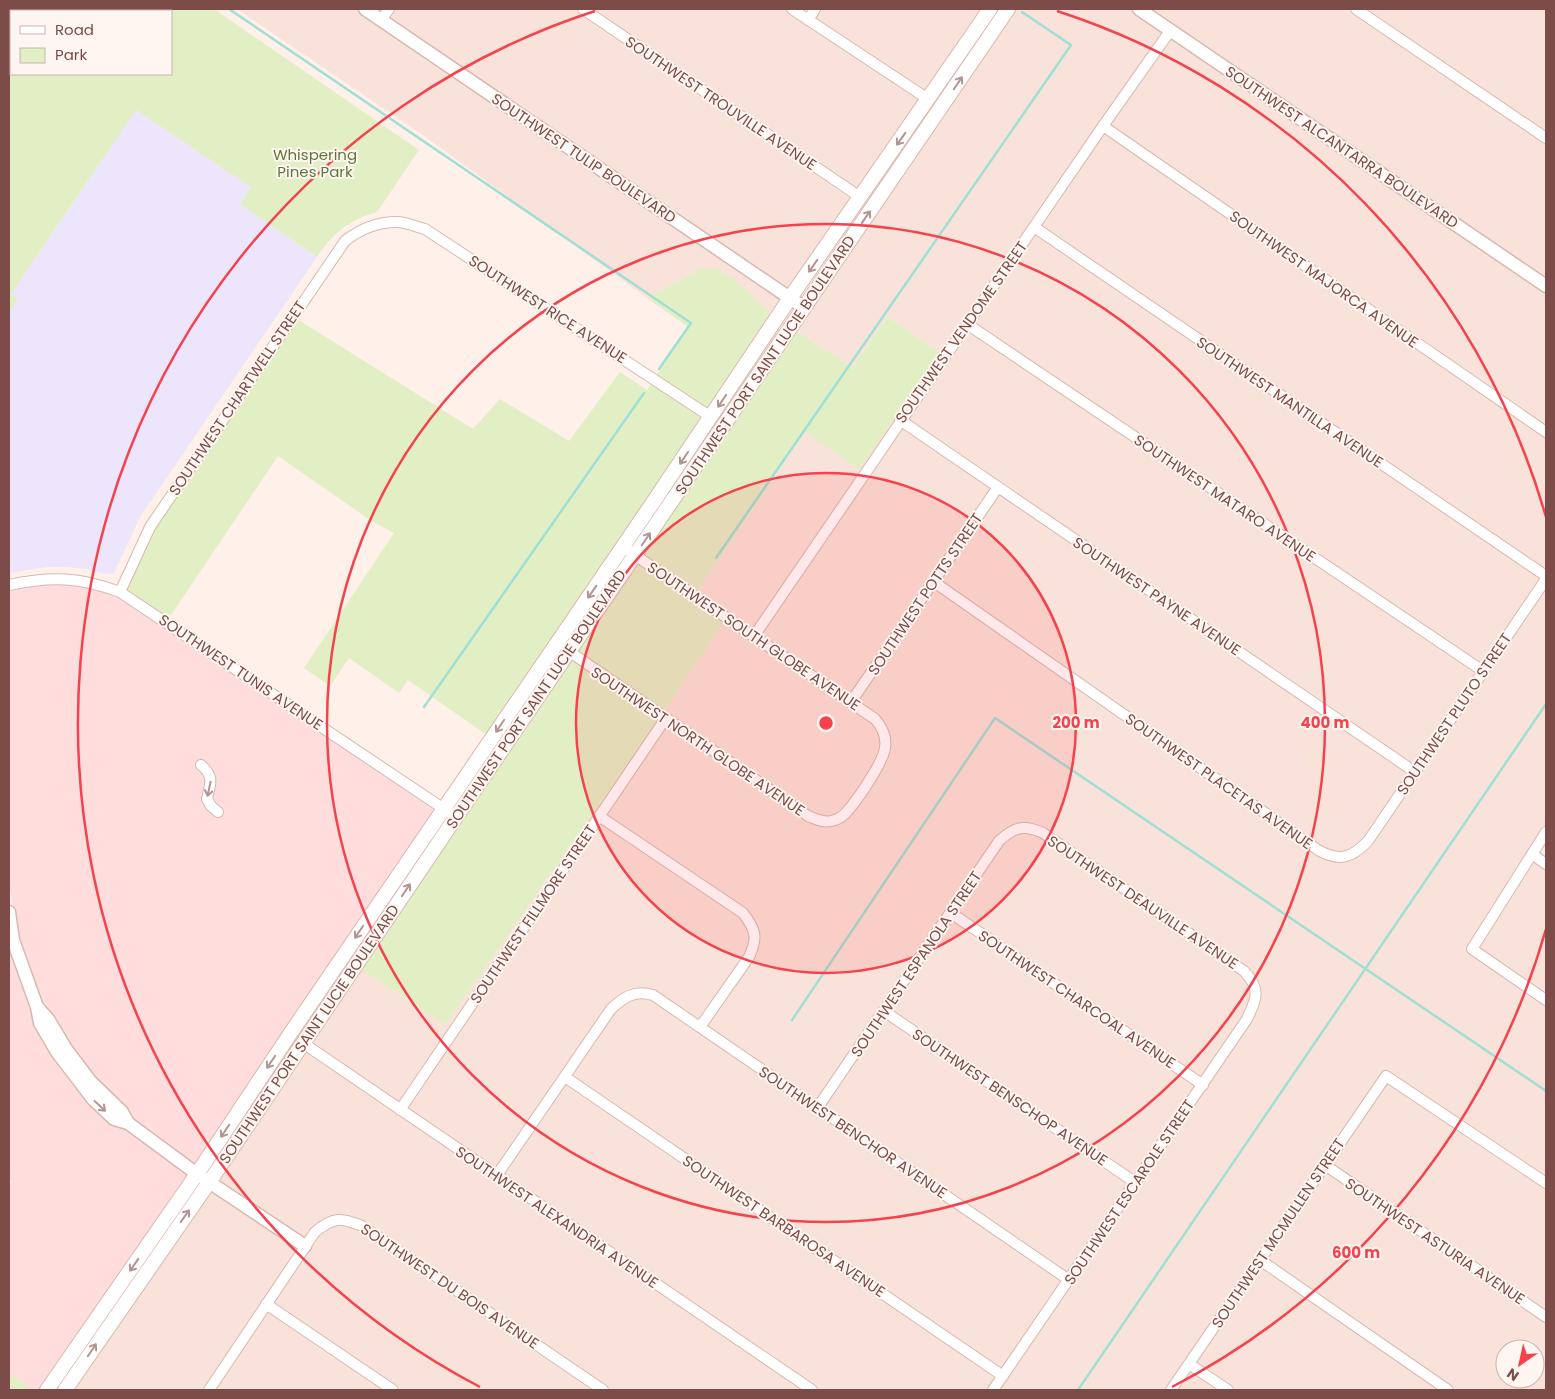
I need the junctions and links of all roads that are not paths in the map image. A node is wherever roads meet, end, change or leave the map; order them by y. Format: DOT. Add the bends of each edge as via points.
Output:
graph roads {
  1 [pos="364,9"];
  2 [pos="389,9"];
  3 [pos="583,9"];
  4 [pos="792,9"];
  5 [pos="815,9"];
  6 [pos="990,9"];
  7 [pos="1008,9"];
  8 [pos="1139,9"];
  9 [pos="1356,9"];
  10 [pos="381,20"];
  11 [pos="808,20"];
  12 [pos="1170,31"];
  13 [pos="928,98"];
  14 [pos="1102,126"];
  15 [pos="1546,138"];
  16 [pos="860,197"];
  17 [pos="377,225"];
  18 [pos="1034,227"];
  19 [pos="1546,286"];
  20 [pos="790,298"];
  21 [pos="803,307"];
  22 [pos="967,324"];
  23 [pos="711,417"];
  24 [pos="900,420"];
  25 [pos="1546,432"];
  26 [pos="998,487"];
  27 [pos="623,547"];
  28 [pos="635,555"];
  29 [pos="1546,578"];
  30 [pos="934,582"];
  31 [pos="9,585"];
  32 [pos="120,592"];
  33 [pos="754,636"];
  34 [pos="570,652"];
  35 [pos="1483,672"];
  36 [pos="851,702"];
  37 [pos="666,718"];
  38 [pos="201,766"];
  39 [pos="1414,772"];
  40 [pos="443,808"];
  41 [pos="218,812"];
  42 [pos="599,816"];
  43 [pos="456,817"];
  44 [pos="830,822"];
  45 [pos="1020,828"];
  46 [pos="1546,832"];
  47 [pos="1361,849"];
  48 [pos="1532,854"];
  49 [pos="1546,864"];
  50 [pos="9,912"];
  51 [pos="951,913"];
  52 [pos="1256,990"];
  53 [pos="1546,1000"];
  54 [pos="307,1009"];
  55 [pos="884,1011"];
  56 [pos="700,1027"];
  57 [pos="303,1043"];
  58 [pos="565,1077"];
  59 [pos="1203,1085"];
  60 [pos="818,1107"];
  61 [pos="400,1110"];
  62 [pos="1325,1165"];
  63 [pos="197,1174"];
  64 [pos="497,1175"];
  65 [pos="210,1181"];
  66 [pos="1546,1182"];
  67 [pos="1136,1183"];
  68 [pos="305,1246"];
  69 [pos="1260,1260"];
  70 [pos="1069,1280"];
  71 [pos="266,1304"];
  72 [pos="1546,1317"];
  73 [pos="1189,1364"];
  74 [pos="58,1373"];
  75 [pos="1003,1376"];
  76 [pos="47,1390"];
  77 [pos="56,1390"];
  78 [pos="64,1390"];
  79 [pos="208,1390"];
  80 [pos="393,1390"];
  81 [pos="603,1390"];
  82 [pos="812,1390"];
  83 [pos="993,1390"];
  84 [pos="1171,1390"];
  85 [pos="1228,1390"];
  86 [pos="1448,1390"];
  1 -- 10 [label="street, SOUTHWEST TULIP BOULEVARD"];
  2 -- 10 [label="street"];
  3 -- 16 [label="street, SOUTHWEST TROUVILLE AVENUE"];
  4 -- 11 [label="street"];
  5 -- 11 [label="street"];
  6 -- 13 [label="main road, SOUTHWEST PORT SAINT LUCIE BOULEVARD"];
  21 -- 7 [label="main road, SOUTHWEST PORT SAINT LUCIE BOULEVARD, one-way"];
  8 -- 12 [label="street, SOUTHWEST ALCANTARRA BOULEVARD"];
  9 -- 15 [label="street"];
  10 -- 20 [label="street, SOUTHWEST TULIP BOULEVARD"];
  11 -- 13 [label="street"];
  12 -- 14 [label="street, SOUTHWEST VENDOME STREET"];
  12 -- 19 [label="street, SOUTHWEST ALCANTARRA BOULEVARD"];
  13 -- 16 [label="main road, SOUTHWEST PORT SAINT LUCIE BOULEVARD, one-way"];
  14 -- 18 [label="street, SOUTHWEST VENDOME STREET"];
  14 -- 25 [label="street, SOUTHWEST MAJORCA AVENUE"];
  16 -- 20 [label="main road, SOUTHWEST PORT SAINT LUCIE BOULEVARD, one-way"];
  17 -- 23 [label="street, SOUTHWEST RICE AVENUE" via="399,222 425,229"];
  17 -- 32 [label="street, SOUTHWEST CHARTWELL STREET" via="358,231 345,241 155,520"];
  18 -- 22 [label="street, SOUTHWEST VENDOME STREET"];
  18 -- 29 [label="street, SOUTHWEST MANTILLA AVENUE"];
  20 -- 21 [label="street, SOUTHWEST TULIP BOULEVARD"];
  20 -- 23 [label="main road, SOUTHWEST PORT SAINT LUCIE BOULEVARD, one-way"];
  28 -- 21 [label="main road, SOUTHWEST PORT SAINT LUCIE BOULEVARD, one-way"];
  22 -- 24 [label="street, SOUTHWEST VENDOME STREET"];
  22 -- 35 [label="street, SOUTHWEST MATARO AVENUE"];
  23 -- 27 [label="main road, SOUTHWEST PORT SAINT LUCIE BOULEVARD, one-way"];
  24 -- 26 [label="street, SOUTHWEST PAYNE AVENUE"];
  24 -- 33 [label="street, SOUTHWEST VENDOME STREET"];
  26 -- 30 [label="street, SOUTHWEST POTTS STREET"];
  26 -- 39 [label="street, SOUTHWEST PAYNE AVENUE"];
  27 -- 28 [label="street, SOUTHWEST SOUTH GLOBE AVENUE"];
  27 -- 40 [label="main road, SOUTHWEST PORT SAINT LUCIE BOULEVARD, one-way"];
  28 -- 33 [label="street, SOUTHWEST SOUTH GLOBE AVENUE"];
  28 -- 34 [label="main road, SOUTHWEST PORT SAINT LUCIE BOULEVARD"];
  29 -- 35 [label="street, SOUTHWEST PLUTO STREET"];
  30 -- 36 [label="street, SOUTHWEST POTTS STREET"];
  30 -- 47 [label="street, SOUTHWEST PLACETAS AVENUE" via="1318,850 1340,857"];
  31 -- 32 [label="street, SOUTHWEST TUNIS AVENUE" via="58,578 100,584"];
  32 -- 40 [label="street, SOUTHWEST TUNIS AVENUE"];
  33 -- 36 [label="street, SOUTHWEST SOUTH GLOBE AVENUE"];
  34 -- 37 [label="street, SOUTHWEST NORTH GLOBE AVENUE"];
  34 -- 43 [label="main road, SOUTHWEST PORT SAINT LUCIE BOULEVARD"];
  35 -- 39 [label="street, SOUTHWEST PLUTO STREET"];
  36 -- 44 [label="street, SOUTHWEST SOUTH GLOBE AVENUE" via="883,729 885,748 881,761 850,809"];
  37 -- 42 [label="street, SOUTHWEST FILLMORE STREET"];
  37 -- 44 [label="street, SOUTHWEST NORTH GLOBE AVENUE" via="808,816"];
  38 -- 41 [label="street, one-way" via="211,777 206,799"];
  39 -- 47 [label="street, SOUTHWEST PLUTO STREET"];
  40 -- 43 [label="street, SOUTHWEST TUNIS AVENUE"];
  40 -- 54 [label="main road, SOUTHWEST PORT SAINT LUCIE BOULEVARD, one-way"];
  42 -- 56 [label="street" via="743,914 751,924 755,935 754,947"];
  42 -- 61 [label="street, SOUTHWEST FILLMORE STREET"];
  57 -- 43 [label="main road, SOUTHWEST PORT SAINT LUCIE BOULEVARD, one-way"];
  45 -- 51 [label="street, SOUTHWEST ESPANOLA STREET" via="999,841"];
  45 -- 52 [label="street, SOUTHWEST DEAUVILLE AVENUE" via="1043,833 1244,971 1253,980"];
  46 -- 48 [label="street"];
  48 -- 49 [label="street"];
  48 -- 53 [label="street" via="1472,949"];
  50 -- 63 [label="street" via="13,940 37,1007 48,1018 66,1049 122,1112 128,1124"];
  51 -- 55 [label="street, SOUTHWEST ESPANOLA STREET"];
  51 -- 59 [label="street, SOUTHWEST CHARCOAL AVENUE"];
  52 -- 59 [label="street, SOUTHWEST ESCAROLE STREET" via="1247,1019"];
  54 -- 57 [label="main road"];
  54 -- 63 [label="main road, SOUTHWEST PORT SAINT LUCIE BOULEVARD, one-way"];
  55 -- 60 [label="street, SOUTHWEST ESPANOLA STREET"];
  55 -- 67 [label="street, SOUTHWEST BENSCHOP AVENUE"];
  56 -- 58 [label="street, SOUTHWEST BENCHOR AVENUE" via="654,995 634,993 611,1009"];
  56 -- 60 [label="street, SOUTHWEST BENCHOR AVENUE"];
  57 -- 61 [label="street, SOUTHWEST ALEXANDRIA AVENUE"];
  57 -- 65 [label="main road, SOUTHWEST PORT SAINT LUCIE BOULEVARD"];
  58 -- 64 [label="street"];
  58 -- 75 [label="street, SOUTHWEST BARBAROSA AVENUE"];
  59 -- 67 [label="street, SOUTHWEST ESCAROLE STREET"];
  60 -- 70 [label="street, SOUTHWEST BENCHOR AVENUE"];
  61 -- 64 [label="street, SOUTHWEST ALEXANDRIA AVENUE"];
  62 -- 66 [label="street, SOUTHWEST MCMULLEN STREET" via="1386,1076"];
  62 -- 69 [label="street, SOUTHWEST MCMULLEN STREET"];
  62 -- 72 [label="street, SOUTHWEST ASTURIA AVENUE"];
  63 -- 65 [label="street"];
  63 -- 74 [label="main road, SOUTHWEST PORT SAINT LUCIE BOULEVARD, one-way"];
  64 -- 82 [label="street, SOUTHWEST ALEXANDRIA AVENUE"];
  65 -- 68 [label="street"];
  78 -- 65 [label="main road, SOUTHWEST PORT SAINT LUCIE BOULEVARD, one-way"];
  67 -- 70 [label="street, SOUTHWEST ESCAROLE STREET"];
  68 -- 71 [label="street, SOUTHWEST DU BOIS AVENUE"];
  68 -- 81 [label="street, SOUTHWEST DU BOIS AVENUE" via="325,1224 337,1219 350,1220"];
  69 -- 73 [label="street, SOUTHWEST MCMULLEN STREET"];
  69 -- 86 [label="street"];
  70 -- 75 [label="street, SOUTHWEST ESCAROLE STREET"];
  71 -- 79 [label="street, SOUTHWEST DU BOIS AVENUE"];
  71 -- 80 [label="street"];
  73 -- 84 [label="street, SOUTHWEST MCMULLEN STREET"];
  73 -- 85 [label="street"];
  74 -- 76 [label="main road, SOUTHWEST PORT SAINT LUCIE BOULEVARD"];
  74 -- 77 [label="main road"];
  75 -- 83 [label="street, SOUTHWEST ESCAROLE STREET"];
}
